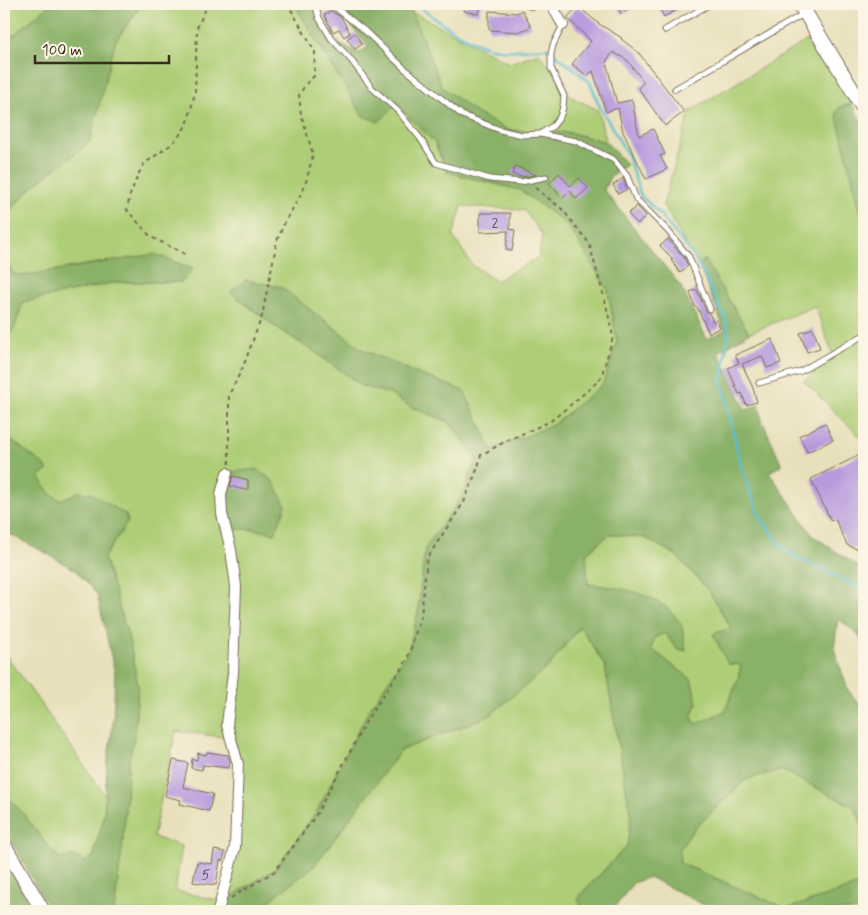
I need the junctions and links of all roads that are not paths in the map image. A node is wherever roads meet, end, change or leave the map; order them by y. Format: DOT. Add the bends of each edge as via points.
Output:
graph roads {
  1 [pos="314,4"];
  2 [pos="322,4"];
  3 [pos="551,4"];
  4 [pos="710,4"];
  5 [pos="802,8"];
  6 [pos="563,25"];
  7 [pos="666,30"];
  8 [pos="675,89"];
  9 [pos="864,108"];
  10 [pos="540,134"];
  11 [pos="546,177"];
  12 [pos="710,309"];
  13 [pos="864,335"];
  14 [pos="759,384"];
  15 [pos="227,473"];
  16 [pos="4,845"];
  17 [pos="220,905"];
  18 [pos="43,911"];
  1 -- 11 [label="lane" via="331,38 372,88 398,111 436,163 490,179 524,182"];
  2 -- 10 [label="lane" via="335,7 404,69 462,115 500,130 522,135"];
  3 -- 6 [label="street"];
  4 -- 7 [label="lane"];
  5 -- 8 [label="lane"];
  5 -- 9 [label="main road"];
  6 -- 10 [label="lane" via="551,54 551,68 564,96 563,107 560,117"];
  10 -- 12 [label="lane" via="576,141 614,160 627,176 636,199 689,257"];
  13 -- 14 [label="lane" via="800,370"];
  15 -- 17 [label="street" via="221,494 222,514 236,586 234,673 227,725 238,764 235,847"];
  16 -- 18 [label="main road"];
}
